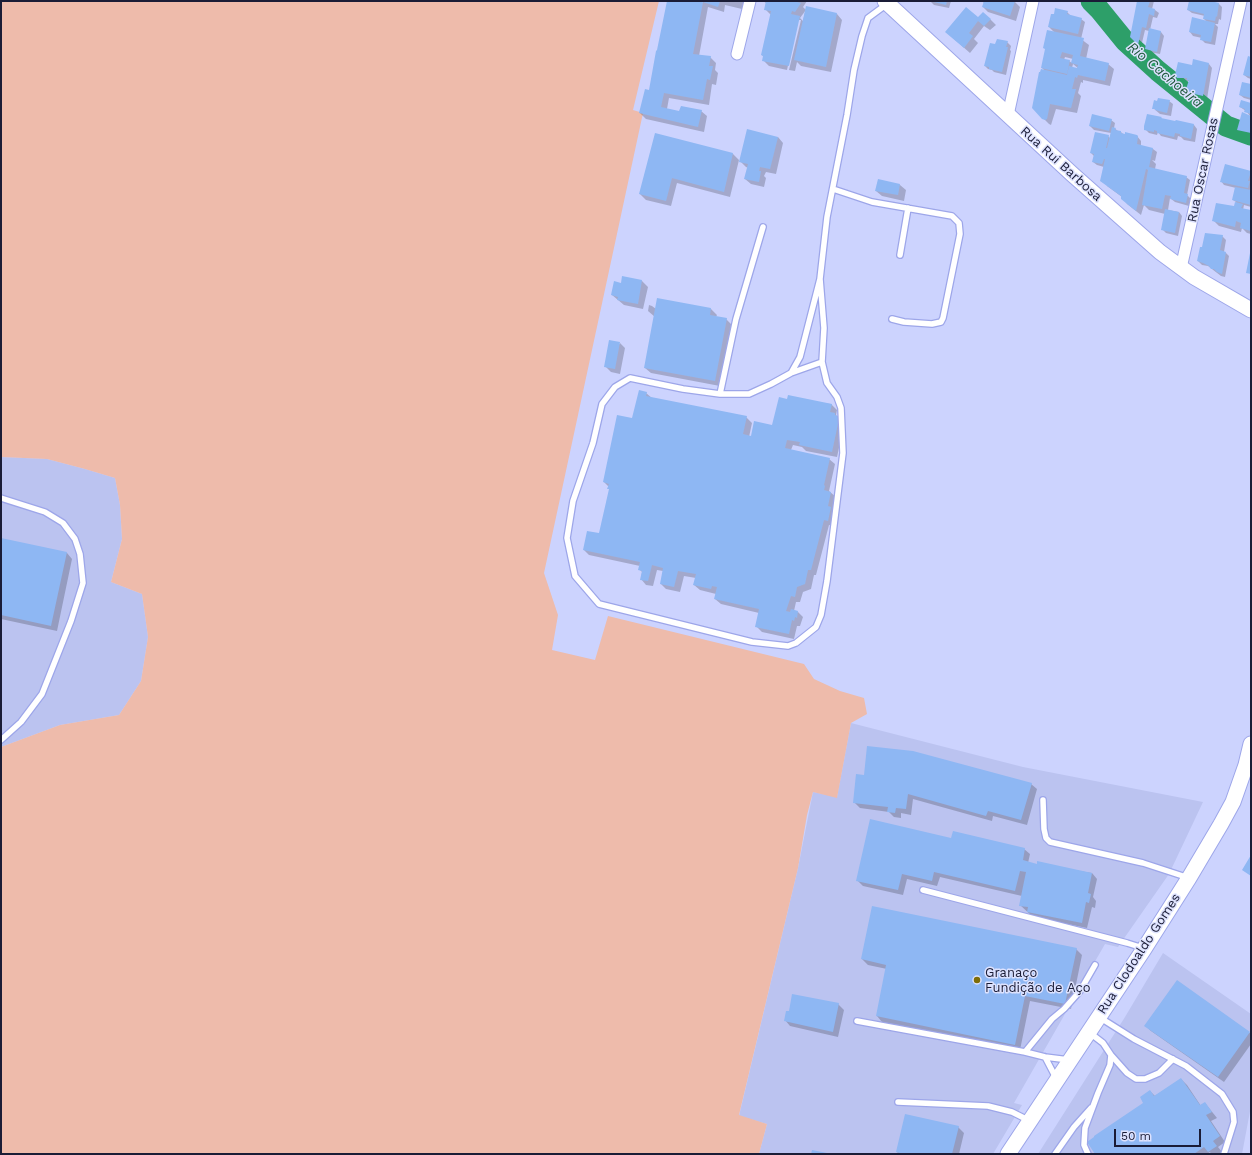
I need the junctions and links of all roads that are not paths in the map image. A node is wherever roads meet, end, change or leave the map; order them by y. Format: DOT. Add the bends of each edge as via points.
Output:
graph roads {
  1 [pos="750,1"];
  2 [pos="1033,1"];
  3 [pos="1241,1"];
  4 [pos="886,2"];
  5 [pos="737,54"];
  6 [pos="1008,115"];
  7 [pos="832,189"];
  8 [pos="908,208"];
  9 [pos="763,227"];
  10 [pos="900,255"];
  11 [pos="1182,268"];
  12 [pos="820,279"];
  13 [pos="1251,310"];
  14 [pos="892,319"];
  15 [pos="822,362"];
  16 [pos="791,373"];
  17 [pos="720,394"];
  18 [pos="1,498"];
  19 [pos="1,740"];
  20 [pos="1251,744"];
  21 [pos="1043,800"];
  22 [pos="1189,878"];
  23 [pos="923,890"];
  24 [pos="1144,949"];
  25 [pos="1095,965"];
  26 [pos="1098,1017"];
  27 [pos="857,1021"];
  28 [pos="1088,1032"];
  29 [pos="1025,1052"];
  30 [pos="1111,1055"];
  31 [pos="1045,1057"];
  32 [pos="1071,1060"];
  33 [pos="1173,1060"];
  34 [pos="1057,1080"];
  35 [pos="898,1102"];
  36 [pos="1094,1105"];
  37 [pos="1030,1121"];
  38 [pos="1008,1154"];
  39 [pos="1055,1154"];
  40 [pos="1088,1154"];
  41 [pos="1224,1154"];
  1 -- 5 [label="street"];
  2 -- 6 [label="street"];
  3 -- 11 [label="street, Rua Oscar Rosas"];
  4 -- 6 [label="main road, Rua Rui Barbosa"];
  4 -- 7 [label="lane" via="868,18 862,36"];
  6 -- 11 [label="main road, Rua Rui Barbosa" via="1144,238"];
  7 -- 8 [label="lane" via="872,202"];
  7 -- 12 [label="lane"];
  8 -- 10 [label="lane"];
  8 -- 14 [label="lane" via="952,216 959,223 960,234 943,318 940,322 932,324"];
  9 -- 17 [label="lane" via="736,320"];
  11 -- 13 [label="main road, Rua Rui Barbosa"];
  12 -- 15 [label="lane" via="824,328"];
  12 -- 16 [label="lane" via="800,357"];
  15 -- 16 [label="lane"];
  15 -- 17 [label="lane" via="827,383 841,408 843,452 828,581 821,616 816,627 796,643 788,646 752,642 599,604 575,576 567,538 574,501 593,443 602,404 615,387 630,378"];
  16 -- 17 [label="lane" via="749,394"];
  18 -- 19 [label="lane" via="45,512 64,523 75,539 80,554 83,583 42,694 20,722"];
  20 -- 22 [label="main road, Rua Clodoaldo Gomes" via="1233,802"];
  21 -- 22 [label="lane" via="1044,829 1050,842 1143,862"];
  22 -- 24 [label="main road, Rua Clodoaldo Gomes"];
  23 -- 24 [label="lane" via="1127,942"];
  24 -- 26 [label="main road, Rua Clodoaldo Gomes"];
  25 -- 29 [label="lane" via="1080,991 1052,1019"];
  26 -- 28 [label="main road, Rua Clodoaldo Gomes"];
  26 -- 33 [label="lane"];
  27 -- 29 [label="lane"];
  28 -- 30 [label="lane" via="1103,1043"];
  28 -- 32 [label="main road, Rua Clodoaldo Gomes"];
  29 -- 31 [label="lane"];
  30 -- 33 [label="lane" via="1136,1079 1145,1079 1159,1073"];
  30 -- 36 [label="lane" via="1110,1065"];
  31 -- 32 [label="lane"];
  31 -- 34 [label="lane"];
  32 -- 34 [label="main road, Rua Clodoaldo Gomes"];
  33 -- 41 [label="lane" via="1186,1066 1222,1094 1232,1112 1234,1122"];
  34 -- 37 [label="main road, Rua Clodoaldo Gomes"];
  35 -- 37 [label="lane" via="988,1106 1012,1112"];
  36 -- 39 [label="lane"];
  36 -- 40 [label="lane" via="1085,1128 1084,1145"];
  37 -- 38 [label="main road, Rua Clodoaldo Gomes"];
}
